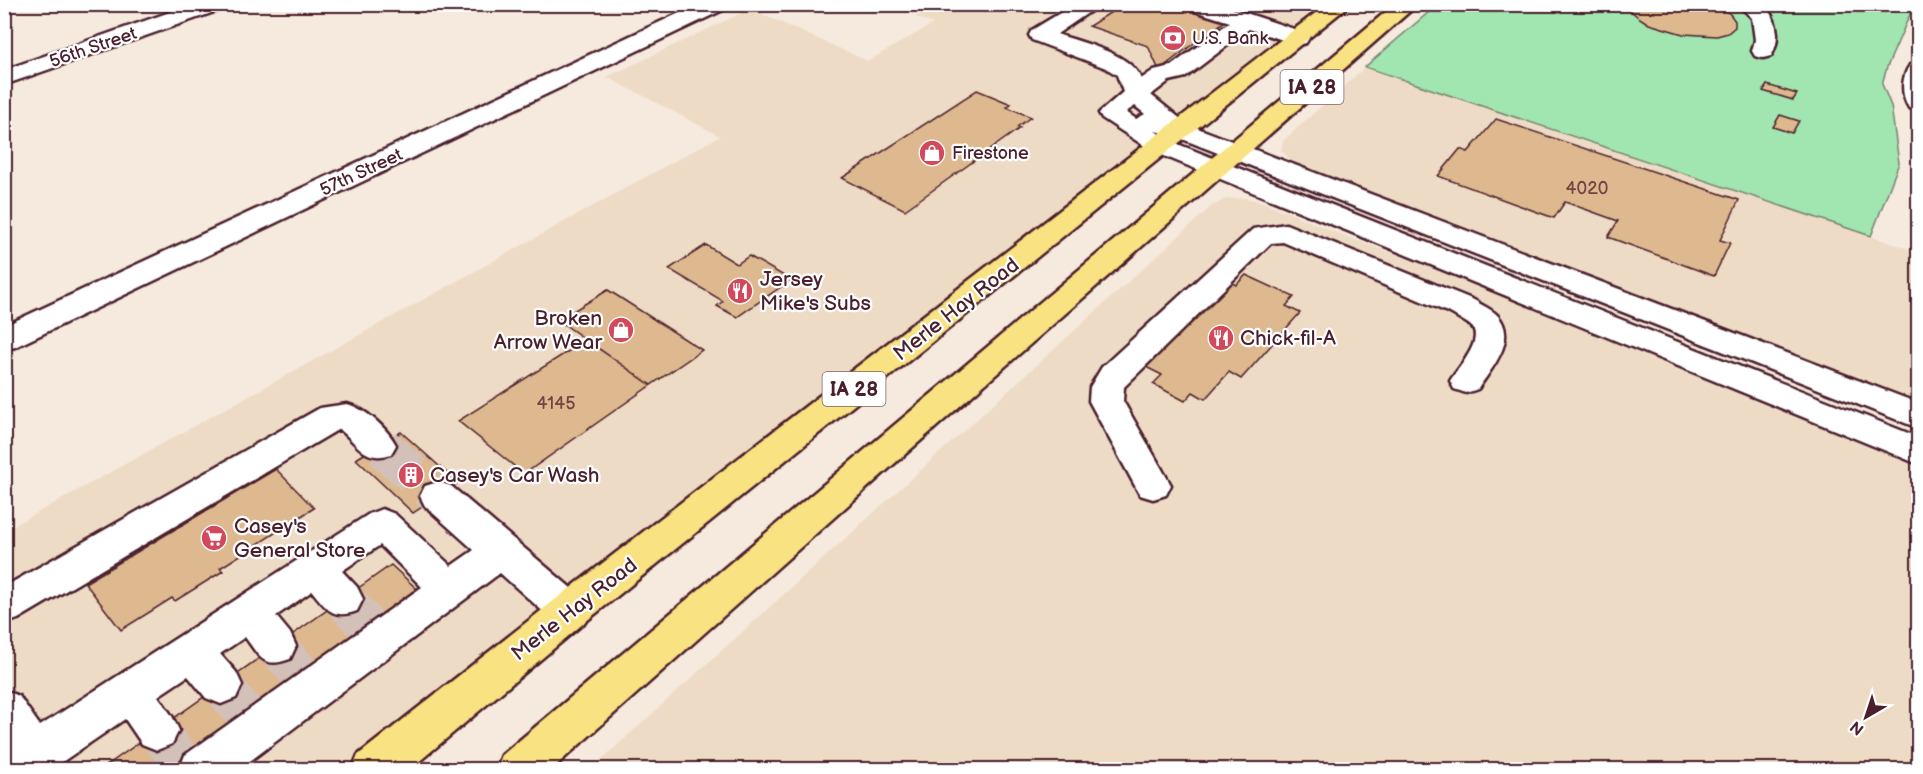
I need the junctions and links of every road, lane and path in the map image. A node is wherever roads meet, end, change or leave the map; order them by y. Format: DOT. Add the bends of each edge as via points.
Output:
graph roads {
  1 [pos="215,4"];
  2 [pos="717,4"];
  3 [pos="1091,4"];
  4 [pos="1196,4"];
  5 [pos="1341,4"];
  6 [pos="1408,4"];
  7 [pos="1748,4"];
  8 [pos="1246,21"];
  9 [pos="1298,39"];
  10 [pos="1763,51"];
  11 [pos="1918,70"];
  12 [pos="4,78"];
  13 [pos="1136,94"];
  14 [pos="1918,103"];
  15 [pos="1171,138"];
  16 [pos="1226,160"];
  17 [pos="4,339"];
  18 [pos="1466,381"];
  19 [pos="1918,416"];
  20 [pos="379,445"];
  21 [pos="1918,451"];
  22 [pos="1153,485"];
  23 [pos="438,496"];
  24 [pos="501,551"];
  25 [pos="316,568"];
  26 [pos="449,588"];
  27 [pos="4,607"];
  28 [pos="570,611"];
  29 [pos="250,612"];
  30 [pos="363,621"];
  31 [pos="192,650"];
  32 [pos="297,669"];
  33 [pos="130,691"];
  34 [pos="241,709"];
  35 [pos="4,710"];
  36 [pos="181,757"];
  37 [pos="39,762"];
  38 [pos="374,770"];
  39 [pos="518,770"];
  1 -- 12 [label="street, 56th Street"];
  2 -- 17 [label="street, 57th Street"];
  3 -- 13 [label="street" via="1040,35 1120,67 1127,72"];
  4 -- 8 [label="street"];
  5 -- 9 [label="main road, Merle Hay Road / IA 28"];
  6 -- 16 [label="main road, IA 28"];
  7 -- 10 [label="street" via="1763,16"];
  8 -- 9 [label="street"];
  8 -- 13 [label="street" via="1178,72 1162,75"];
  9 -- 15 [label="main road, Merle Hay Road / IA 28"];
  11 -- 14 [label="street" via="1914,87"];
  13 -- 15 [label="street"];
  13 -- 15 [label="street" via="1111,113"];
  15 -- 16 [label="street"];
  15 -- 28 [label="main road, Merle Hay Road / IA 28"];
  16 -- 19 [label="street"];
  16 -- 21 [label="street"];
  16 -- 39 [label="main road, IA 28"];
  18 -- 22 [label="street" via="1491,337 1486,322 1463,307 1286,233 1263,235 1114,375 1107,387 1106,401"];
  20 -- 27 [label="street" via="347,416 332,417"];
  23 -- 24 [label="street"];
  24 -- 26 [label="street"];
  24 -- 28 [label="street"];
  25 -- 26 [label="street" via="382,524"];
  25 -- 29 [label="street"];
  25 -- 30 [label="street"];
  26 -- 30 [label="street"];
  28 -- 38 [label="main road, Merle Hay Road / IA 28"];
  29 -- 31 [label="street"];
  29 -- 32 [label="street"];
  30 -- 32 [label="street"];
  31 -- 33 [label="street"];
  31 -- 34 [label="street"];
  32 -- 34 [label="street"];
  33 -- 36 [label="street"];
  33 -- 37 [label="street"];
  34 -- 36 [label="street"];
  35 -- 37 [label="street"];
}
